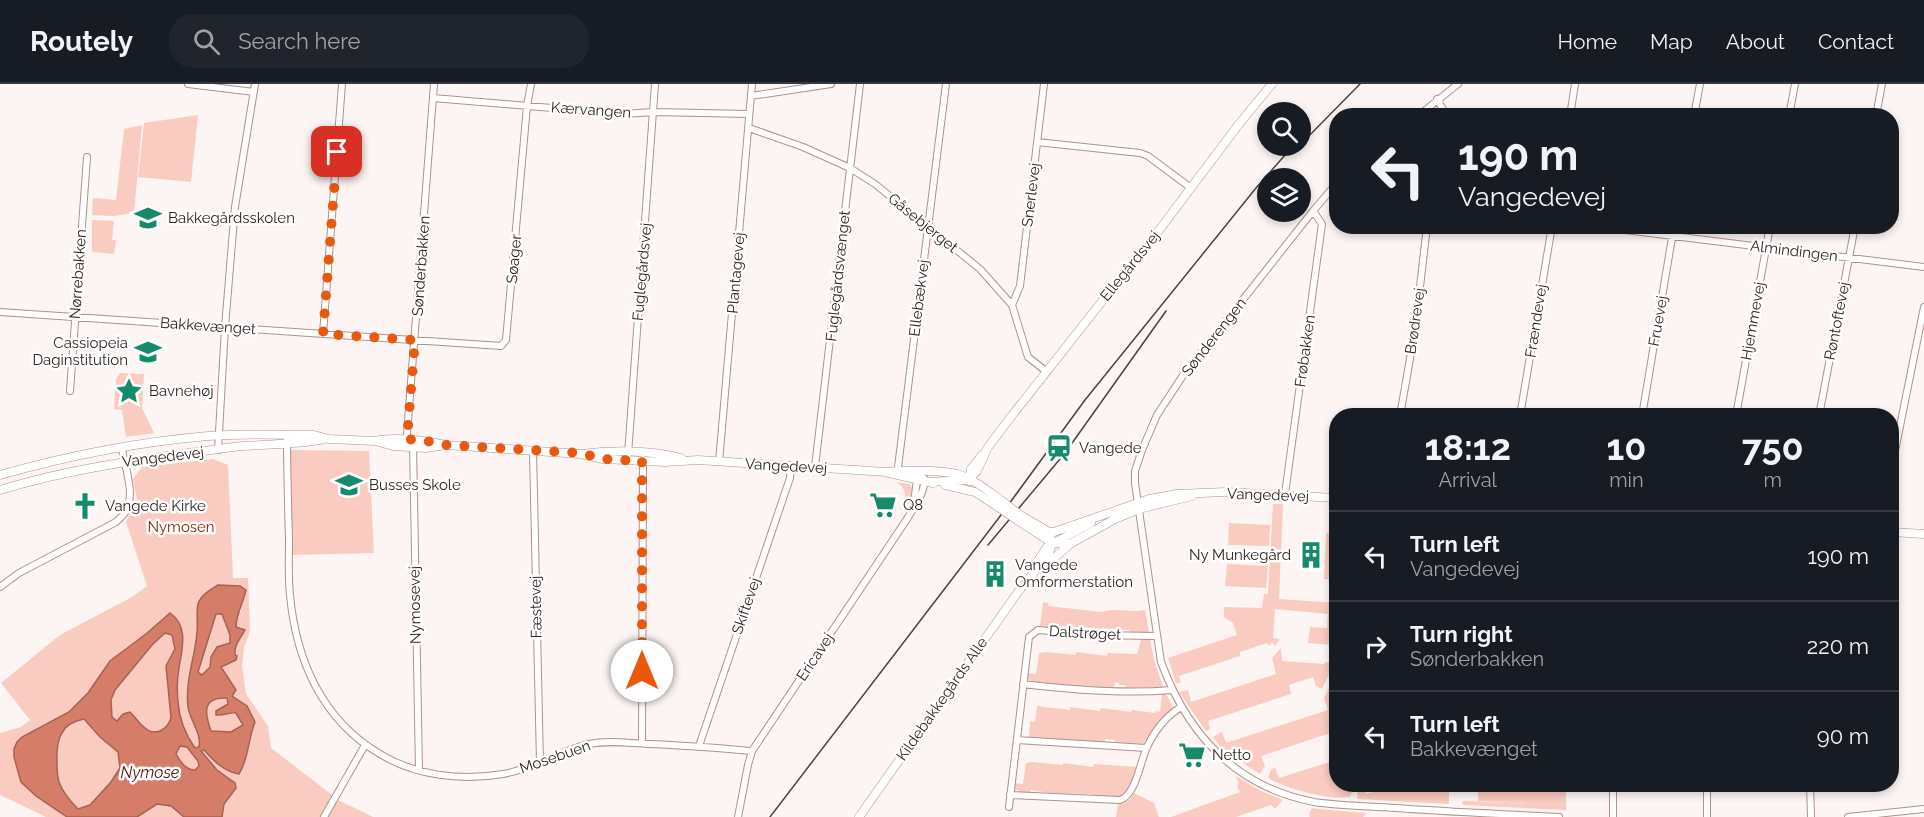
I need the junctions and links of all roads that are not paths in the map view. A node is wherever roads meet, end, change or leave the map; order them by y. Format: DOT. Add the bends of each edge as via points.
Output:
graph roads {
  1 [pos="188,84"];
  2 [pos="342,84"];
  3 [pos="434,84"];
  4 [pos="531,84"];
  5 [pos="655,84"];
  6 [pos="752,84"];
  7 [pos="831,84"];
  8 [pos="860,84"];
  9 [pos="946,84"];
  10 [pos="1044,84"];
  11 [pos="1272,84"];
  12 [pos="1458,84"];
  13 [pos="1575,84"];
  14 [pos="1700,84"];
  15 [pos="1795,84"];
  16 [pos="1882,84"];
  17 [pos="254,88"];
  18 [pos="751,96"];
  19 [pos="433,98"];
  20 [pos="1437,99"];
  21 [pos="527,106"];
  22 [pos="1427,108"];
  23 [pos="1442,108"];
  24 [pos="1571,108"];
  25 [pos="1696,108"];
  26 [pos="1790,108"];
  27 [pos="1878,108"];
  28 [pos="654,112"];
  29 [pos="749,114"];
  30 [pos="748,128"];
  31 [pos="1037,142"];
  32 [pos="87,157"];
  33 [pos="850,168"];
  34 [pos="1191,188"];
  35 [pos="1329,195"];
  36 [pos="1312,211"];
  37 [pos="928,228"];
  38 [pos="1426,234"];
  39 [pos="1551,234"];
  40 [pos="1657,234"];
  41 [pos="1768,234"];
  42 [pos="1853,234"];
  43 [pos="1673,236"];
  44 [pos="1766,247"];
  45 [pos="1849,257"];
  46 [pos="1924,267"];
  47 [pos="1012,304"];
  48 [pos="1924,307"];
  49 [pos="0,312"];
  50 [pos="75,318"];
  51 [pos="225,327"];
  52 [pos="323,334"];
  53 [pos="415,340"];
  54 [pos="1047,372"];
  55 [pos="70,391"];
  56 [pos="1401,408"];
  57 [pos="1521,408"];
  58 [pos="1643,408"];
  59 [pos="1737,408"];
  60 [pos="1821,408"];
  61 [pos="1899,431"];
  62 [pos="219,435"];
  63 [pos="287,439"];
  64 [pos="410,443"];
  65 [pos="988,447"];
  66 [pos="122,448"];
  67 [pos="218,450"];
  68 [pos="533,451"];
  69 [pos="627,456"];
  70 [pos="643,457"];
  71 [pos="123,461"];
  72 [pos="719,462"];
  73 [pos="791,466"];
  74 [pos="815,467"];
  75 [pos="922,471"];
  76 [pos="977,471"];
  77 [pos="897,473"];
  78 [pos="957,474"];
  79 [pos="0,476"];
  80 [pos="969,479"];
  81 [pos="924,481"];
  82 [pos="0,489"];
  83 [pos="975,492"];
  84 [pos="1285,494"];
  85 [pos="1329,497"];
  86 [pos="1000,503"];
  87 [pos="1138,506"];
  88 [pos="1109,514"];
  89 [pos="1019,519"];
  90 [pos="1049,532"];
  91 [pos="1899,532"];
  92 [pos="1924,534"];
  93 [pos="1054,549"];
  94 [pos="1,584"];
  95 [pos="1156,636"];
  96 [pos="1023,684"];
  97 [pos="1172,690"];
  98 [pos="1181,707"];
  99 [pos="1017,740"];
  100 [pos="642,743"];
  101 [pos="365,746"];
  102 [pos="699,746"];
  103 [pos="1146,748"];
  104 [pos="752,751"];
  105 [pos="540,763"];
  106 [pos="419,771"];
  107 [pos="1614,792"];
  108 [pos="1707,792"];
  109 [pos="1810,792"];
  110 [pos="1010,795"];
  111 [pos="1009,807"];
  112 [pos="1924,809"];
  113 [pos="1478,815"];
  114 [pos="324,817"];
  115 [pos="738,817"];
  116 [pos="859,817"];
  117 [pos="1559,817"];
  118 [pos="1613,817"];
  119 [pos="1707,817"];
  120 [pos="1811,817"];
  121 [pos="1848,817"];
  1 -- 17 [label="street"];
  2 -- 52 [label="street"];
  3 -- 19 [label="street, Sønderbakken"];
  4 -- 21 [label="street, Søager"];
  5 -- 28 [label="street, Fuglegårdsvej"];
  6 -- 18 [label="street, Plantagevej"];
  7 -- 18 [label="street"];
  8 -- 33 [label="street, Fuglegårdsvænget"];
  9 -- 37 [label="street, Ellebækvej"];
  10 -- 31 [label="street, Snerlevej"];
  11 -- 34 [label="street, Ellegårdsvej"];
  12 -- 20 [label="street"];
  13 -- 24 [label="street"];
  14 -- 25 [label="street"];
  15 -- 26 [label="street"];
  16 -- 27 [label="street"];
  17 -- 51 [label="street" via="235,207"];
  18 -- 29 [label="street, Plantagevej"];
  19 -- 21 [label="street, Kærvangen"];
  19 -- 53 [label="street, Sønderbakken"];
  20 -- 22 [label="street"];
  20 -- 23 [label="street"];
  21 -- 28 [label="street, Kærvangen" via="623,114"];
  21 -- 53 [label="street, Søager" via="506,340 501,346"];
  28 -- 29 [label="street, Kærvangen"];
  28 -- 69 [label="street, Fuglegårdsvej"];
  29 -- 30 [label="street, Plantagevej"];
  30 -- 33 [label="street, Gåsebjerget"];
  30 -- 72 [label="street, Plantagevej"];
  31 -- 34 [label="street" via="1140,153"];
  31 -- 47 [label="street, Snerlevej" via="1020,286"];
  32 -- 50 [label="street, Nørrebakken"];
  33 -- 37 [label="street, Gåsebjerget"];
  33 -- 74 [label="street, Fuglegårdsvænget"];
  34 -- 54 [label="street, Ellegårdsvej"];
  35 -- 36 [label="street, Sønderengen"];
  36 -- 84 [label="street, Frøbakken" via="1322,224"];
  36 -- 87 [label="street, Sønderengen" via="1184,374 1157,415 1135,471"];
  37 -- 47 [label="street, Gåsebjerget" via="980,269"];
  37 -- 77 [label="street, Ellebækvej"];
  38 -- 56 [label="street, Brødrevej"];
  39 -- 57 [label="street, Frændevej"];
  40 -- 43 [label="street, Almindingen"];
  41 -- 44 [label="street, Hjemmevej"];
  42 -- 45 [label="street, Røntoftevej"];
  43 -- 44 [label="street, Almindingen"];
  43 -- 58 [label="street, Fruevej"];
  44 -- 45 [label="street, Almindingen"];
  44 -- 59 [label="street, Hjemmevej"];
  45 -- 46 [label="street, Almindingen"];
  45 -- 60 [label="street, Røntoftevej"];
  47 -- 54 [label="street, Gåsebjerget" via="1028,357"];
  48 -- 61 [label="street"];
  49 -- 50 [label="street, Bakkevænget"];
  50 -- 51 [label="street, Bakkevænget"];
  50 -- 55 [label="street, Nørrebakken"];
  51 -- 52 [label="street, Bakkevænget"];
  51 -- 62 [label="street"];
  52 -- 53 [label="street, Bakkevænget"];
  53 -- 64 [label="street, Sønderbakken"];
  54 -- 65 [label="street, Ellegårdsvej"];
  62 -- 63 [label="street, Vangedevej"];
  62 -- 66 [label="street, Vangedevej"];
  62 -- 67 [label="street"];
  63 -- 64 [label="street, Vangedevej" via="393,438"];
  63 -- 67 [label="street, Vangedevej"];
  63 -- 101 [label="street, Mosebuen" via="290,593 301,655 326,706"];
  64 -- 68 [label="street, Vangedevej" via="426,441"];
  64 -- 106 [label="street, Nymosevej"];
  65 -- 76 [label="street, Ellegårdsvej"];
  65 -- 78 [label="street, Ellegårdsvej"];
  65 -- 80 [label="street" via="972,466"];
  66 -- 71 [label="street"];
  66 -- 79 [label="street, Vangedevej"];
  67 -- 71 [label="street, Vangedevej"];
  68 -- 69 [label="street, Vangedevej" via="581,453 603,459"];
  68 -- 105 [label="street, Fæstevej"];
  69 -- 70 [label="street, Vangedevej"];
  70 -- 72 [label="street, Vangedevej" via="665,462"];
  70 -- 100 [label="street"];
  71 -- 82 [label="street, Vangedevej"];
  71 -- 94 [label="street" via="129,501 116,522"];
  72 -- 73 [label="street, Vangedevej"];
  73 -- 74 [label="street, Vangedevej"];
  73 -- 102 [label="street, Skiftevej"];
  74 -- 77 [label="street, Vangedevej"];
  75 -- 77 [label="street, Vangedevej"];
  75 -- 78 [label="street, Vangedevej"];
  75 -- 81 [label="street"];
  76 -- 80 [label="street"];
  76 -- 86 [label="street"];
  77 -- 81 [label="street, Vangedevej"];
  78 -- 80 [label="street, Vangedevej"];
  80 -- 81 [label="street"];
  80 -- 83 [label="street"];
  80 -- 86 [label="street, Vangedevej"];
  81 -- 83 [label="street, Vangedevej"];
  81 -- 104 [label="street, Ericavej" via="923,492"];
  83 -- 86 [label="street, Vangedevej"];
  84 -- 85 [label="street, Vangedevej"];
  84 -- 87 [label="street, Vangedevej" via="1199,494"];
  86 -- 89 [label="street, Vangedevej, bridge"];
  87 -- 88 [label="street, Vangedevej"];
  87 -- 93 [label="street, Vangedevej"];
  87 -- 95 [label="street"];
  88 -- 90 [label="street, Vangedevej"];
  88 -- 93 [label="street" via="1066,536"];
  89 -- 90 [label="street, Vangedevej"];
  89 -- 93 [label="street, Vangedevej"];
  90 -- 93 [label="street"];
  91 -- 92 [label="street"];
  93 -- 116 [label="street, Kildebakkegårds Alle" via="1025,582"];
  95 -- 96 [label="street, Dalstrøget" via="1038,630 1029,637"];
  95 -- 97 [label="street"];
  96 -- 97 [label="street"];
  96 -- 99 [label="street, Dalstrøget"];
  97 -- 98 [label="street"];
  98 -- 103 [label="street" via="1161,723"];
  98 -- 113 [label="street" via="1204,738 1233,766 1270,789 1316,802"];
  99 -- 103 [label="street"];
  99 -- 110 [label="street, Dalstrøget"];
  100 -- 102 [label="street, Mosebuen"];
  100 -- 105 [label="street, Mosebuen" via="586,744"];
  101 -- 106 [label="street, Mosebuen" via="401,766"];
  101 -- 114 [label="street"];
  102 -- 104 [label="street, Mosebuen"];
  103 -- 110 [label="street" via="1126,798"];
  104 -- 115 [label="street, Ericavej"];
  105 -- 106 [label="street, Mosebuen" via="504,774 476,776"];
  107 -- 118 [label="street"];
  108 -- 119 [label="street"];
  109 -- 120 [label="street"];
  110 -- 111 [label="street, Dalstrøget"];
  112 -- 121 [label="street"];
  113 -- 117 [label="street"];
}
